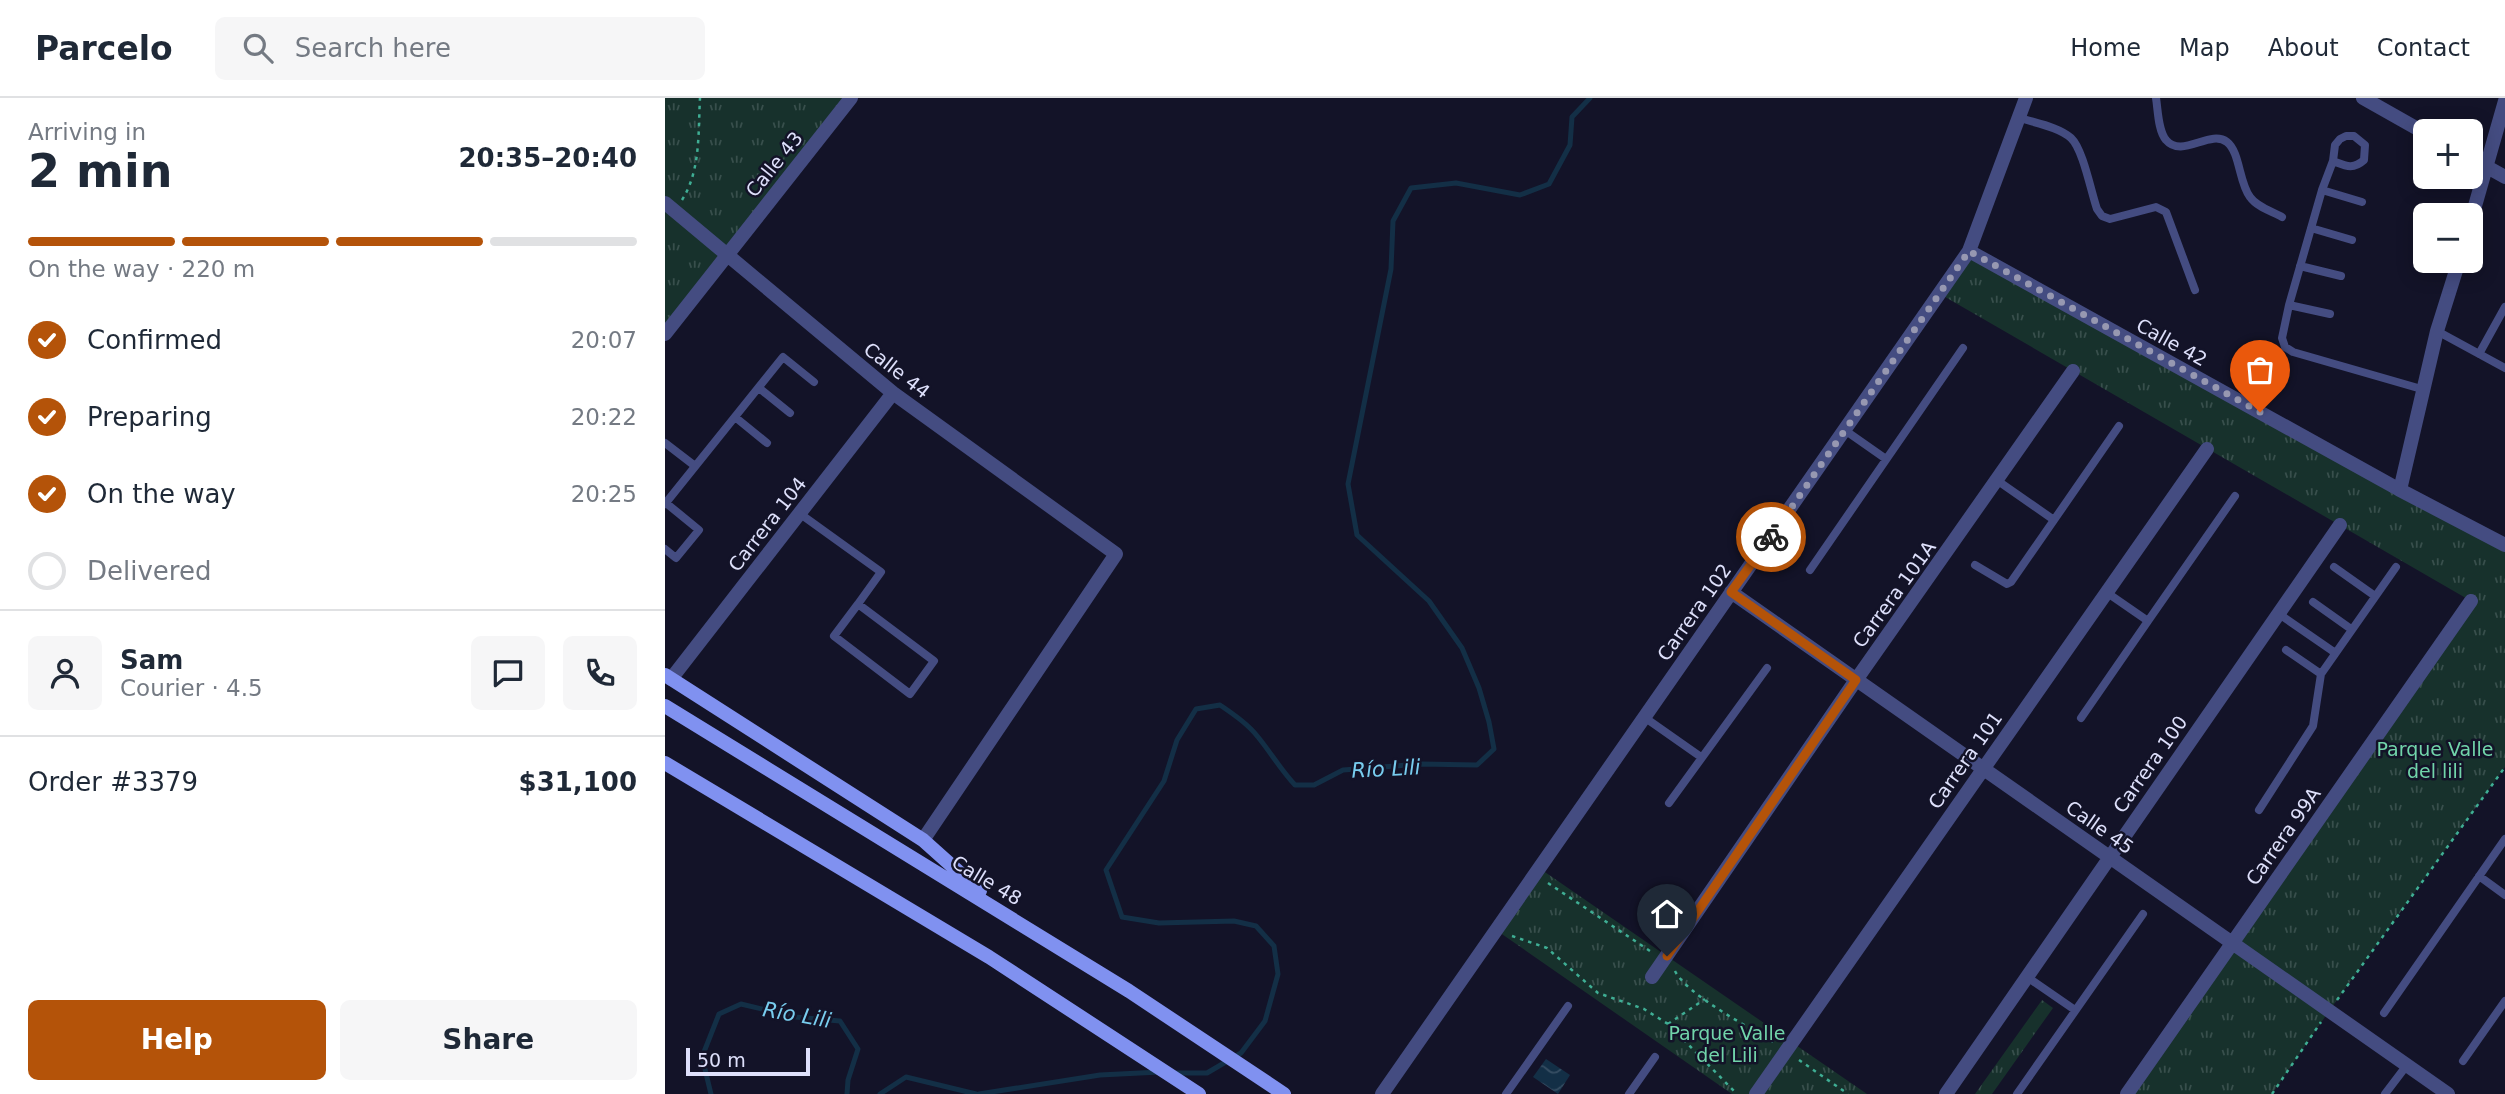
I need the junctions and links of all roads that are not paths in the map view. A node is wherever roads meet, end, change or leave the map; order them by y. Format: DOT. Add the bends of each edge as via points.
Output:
graph roads {
  1 [pos="851,98"];
  2 [pos="2026,98"];
  3 [pos="2156,98"];
  4 [pos="2363,98"];
  5 [pos="2505,101"];
  6 [pos="2020,118"];
  7 [pos="2413,126"];
  8 [pos="2333,161"];
  9 [pos="2483,165"];
  10 [pos="2487,167"];
  11 [pos="2505,177"];
  12 [pos="2322,190"];
  13 [pos="2362,202"];
  14 [pos="2476,203"];
  15 [pos="670,207"];
  16 [pos="2281,217"];
  17 [pos="2311,229"];
  18 [pos="2352,240"];
  19 [pos="1969,251"];
  20 [pos="726,255"];
  21 [pos="2300,266"];
  22 [pos="2455,273"];
  23 [pos="2341,276"];
  24 [pos="2195,289"];
  25 [pos="2289,305"];
  26 [pos="2505,307"];
  27 [pos="2330,314"];
  28 [pos="2437,331"];
  29 [pos="665,334"];
  30 [pos="1963,348"];
  31 [pos="2479,354"];
  32 [pos="2505,368"];
  33 [pos="2073,371"];
  34 [pos="814,382"];
  35 [pos="759,388"];
  36 [pos="2425,390"];
  37 [pos="893,393"];
  38 [pos="790,412"];
  39 [pos="735,417"];
  40 [pos="2119,426"];
  41 [pos="1846,431"];
  42 [pos="665,443"];
  43 [pos="767,443"];
  44 [pos="2207,449"];
  45 [pos="1886,459"];
  46 [pos="695,466"];
  47 [pos="1998,481"];
  48 [pos="2400,490"];
  49 [pos="2235,496"];
  50 [pos="666,503"];
  51 [pos="799,513"];
  52 [pos="2054,520"];
  53 [pos="2340,525"];
  54 [pos="2505,545"];
  55 [pos="665,549"];
  56 [pos="1975,565"];
  57 [pos="2396,566"];
  58 [pos="2333,568"];
  59 [pos="1810,570"];
  60 [pos="1731,592"];
  61 [pos="2106,592"];
  62 [pos="2375,596"];
  63 [pos="2471,601"];
  64 [pos="2313,602"];
  65 [pos="859,604"];
  66 [pos="2279,614"];
  67 [pos="2148,621"];
  68 [pos="2351,629"];
  69 [pos="2286,650"];
  70 [pos="2335,652"];
  71 [pos="1767,668"];
  72 [pos="2321,674"];
  73 [pos="668,677"];
  74 [pos="1856,680"];
  75 [pos="665,706"];
  76 [pos="1644,717"];
  77 [pos="2081,718"];
  78 [pos="1701,757"];
  79 [pos="665,763"];
  80 [pos="1982,768"];
  81 [pos="1669,803"];
  82 [pos="2259,810"];
  83 [pos="2505,839"];
  84 [pos="923,841"];
  85 [pos="2109,857"];
  86 [pos="2479,876"];
  87 [pos="2505,895"];
  88 [pos="2143,914"];
  89 [pos="1011,918"];
  90 [pos="2232,943"];
  91 [pos="1652,977"];
  92 [pos="2027,977"];
  93 [pos="2505,1001"];
  94 [pos="1568,1006"];
  95 [pos="2075,1010"];
  96 [pos="2383,1013"];
  97 [pos="1655,1057"];
  98 [pos="2463,1061"];
  99 [pos="2407,1065"];
  100 [pos="1199,1094"];
  101 [pos="1284,1094"];
  102 [pos="1382,1094"];
  103 [pos="1506,1094"];
  104 [pos="1629,1094"];
  105 [pos="1756,1094"];
  106 [pos="1946,1094"];
  107 [pos="2017,1094"];
  108 [pos="2127,1094"];
  109 [pos="2385,1094"];
  110 [pos="2448,1094"];
  1 -- 20 [label="street, Calle 43"];
  2 -- 6 [label="street, Carrera 102"];
  3 -- 16 [label="lane" via="2166,140 2183,146 2225,140 2232,146 2251,200"];
  4 -- 7 [label="street"];
  5 -- 10 [label="street"];
  6 -- 19 [label="street, Carrera 102"];
  6 -- 24 [label="lane" via="2071,138 2102,216 2110,219 2156,207 2166,212"];
  8 -- 8 [label="lane" via="2340,139 2354,136 2365,145 2364,160 2358,165 2351,168"];
  8 -- 12 [label="lane"];
  9 -- 10 [label="street"];
  10 -- 11 [label="street"];
  10 -- 14 [label="street"];
  12 -- 13 [label="lane"];
  12 -- 17 [label="lane"];
  15 -- 20 [label="street, Calle 44"];
  17 -- 18 [label="lane"];
  17 -- 21 [label="lane"];
  19 -- 41 [label="street, Carrera 102"];
  19 -- 48 [label="street, Calle 42"];
  20 -- 29 [label="street, Calle 43"];
  20 -- 37 [label="street, Calle 44"];
  21 -- 23 [label="lane"];
  21 -- 25 [label="lane"];
  22 -- 28 [label="street"];
  25 -- 27 [label="lane"];
  25 -- 36 [label="lane" via="2282,338 2293,352"];
  26 -- 31 [label="lane"];
  28 -- 31 [label="lane"];
  28 -- 36 [label="street"];
  30 -- 45 [label="lane"];
  31 -- 32 [label="lane"];
  33 -- 47 [label="street, Carrera 101A"];
  34 -- 35 [label="lane" via="783,357"];
  35 -- 38 [label="lane"];
  35 -- 39 [label="lane"];
  36 -- 48 [label="street"];
  37 -- 51 [label="street, Carrera 104"];
  37 -- 84 [label="street, Calle 44" via="1116,554"];
  39 -- 43 [label="lane"];
  39 -- 46 [label="lane"];
  40 -- 52 [label="lane"];
  41 -- 45 [label="lane"];
  41 -- 60 [label="street, Carrera 102"];
  42 -- 46 [label="lane"];
  44 -- 61 [label="street, Carrera 101"];
  45 -- 59 [label="lane"];
  46 -- 50 [label="lane"];
  47 -- 52 [label="lane"];
  47 -- 74 [label="street, Carrera 101A"];
  48 -- 54 [label="street, Calle 42"];
  49 -- 67 [label="lane"];
  50 -- 55 [label="lane" via="699,530 676,558"];
  51 -- 65 [label="lane" via="881,572"];
  51 -- 73 [label="street, Carrera 104"];
  52 -- 56 [label="lane" via="2007,584"];
  53 -- 66 [label="street, Carrera 100"];
  57 -- 62 [label="lane"];
  58 -- 62 [label="lane"];
  60 -- 74 [label="street, Calle 45"];
  60 -- 76 [label="street, Carrera 102"];
  61 -- 67 [label="lane"];
  61 -- 80 [label="street, Carrera 101"];
  62 -- 68 [label="lane"];
  63 -- 90 [label="street, Carrera 99A"];
  64 -- 68 [label="lane"];
  65 -- 65 [label="lane" via="934,661 909,694 834,636"];
  66 -- 70 [label="lane"];
  66 -- 85 [label="street, Carrera 100"];
  67 -- 77 [label="lane"];
  68 -- 70 [label="lane"];
  69 -- 72 [label="lane"];
  70 -- 72 [label="lane"];
  71 -- 78 [label="lane"];
  72 -- 82 [label="lane" via="2313,726"];
  73 -- 84 [label="main road"];
  74 -- 80 [label="street, Calle 45"];
  74 -- 91 [label="street, Carrera 101A"];
  75 -- 89 [label="main road, Calle 48"];
  76 -- 78 [label="lane"];
  76 -- 102 [label="street, Carrera 102"];
  78 -- 81 [label="lane"];
  79 -- 100 [label="main road" via="989,957"];
  80 -- 85 [label="street, Calle 45"];
  80 -- 105 [label="street, Carrera 101"];
  83 -- 86 [label="lane"];
  84 -- 89 [label="main road"];
  85 -- 90 [label="street, Calle 45"];
  85 -- 92 [label="street, Carrera 100"];
  86 -- 87 [label="lane"];
  86 -- 96 [label="lane"];
  88 -- 95 [label="lane"];
  89 -- 101 [label="main road, Calle 48"];
  90 -- 99 [label="street, Calle 45"];
  90 -- 108 [label="street, Carrera 99A"];
  92 -- 95 [label="lane"];
  92 -- 106 [label="street, Carrera 100"];
  93 -- 98 [label="lane"];
  94 -- 103 [label="lane"];
  95 -- 107 [label="lane"];
  97 -- 104 [label="lane"];
  99 -- 109 [label="lane"];
  99 -- 110 [label="street, Calle 45"];
}
